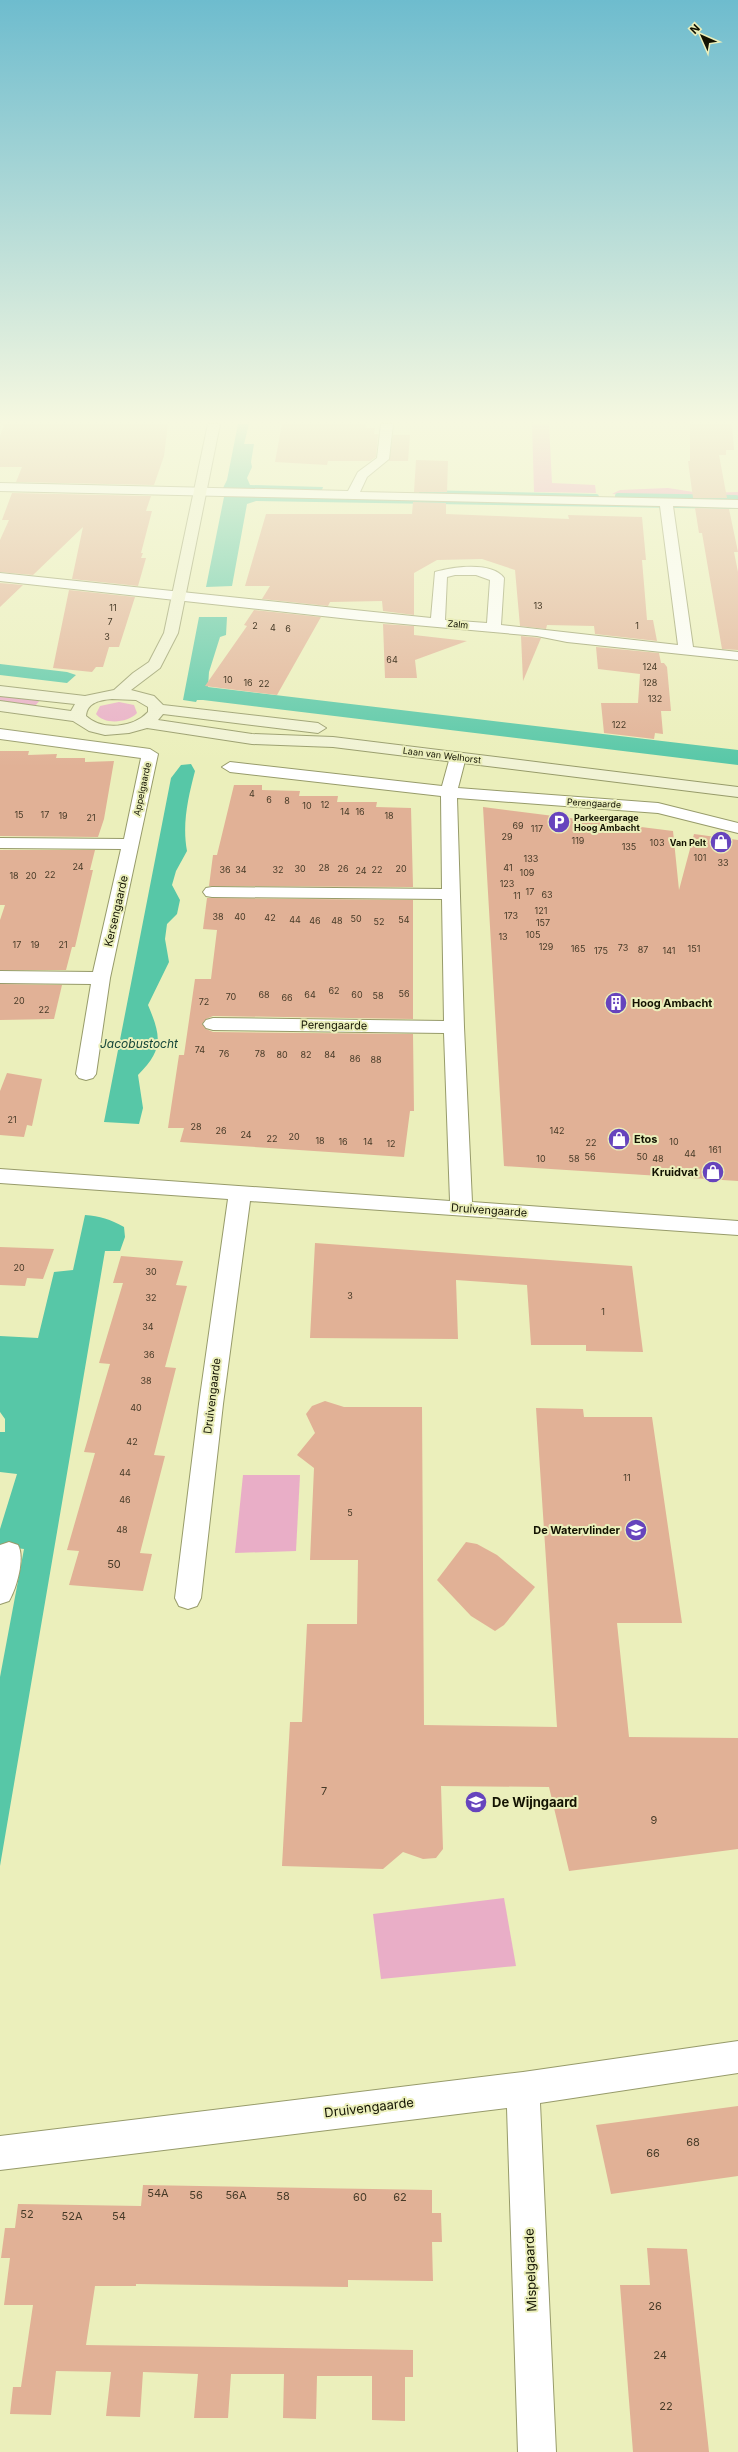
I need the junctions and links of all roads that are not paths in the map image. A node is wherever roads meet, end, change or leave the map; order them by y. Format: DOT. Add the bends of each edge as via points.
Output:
graph roads {
  1 [pos="190,538"];
  2 [pos="671,538"];
  3 [pos="0,577"];
  4 [pos="177,596"];
  5 [pos="438,622"];
  6 [pos="494,628"];
  7 [pos="686,650"];
  8 [pos="738,656"];
  9 [pos="155,665"];
  10 [pos="0,691"];
  11 [pos="118,694"];
  12 [pos="139,696"];
  13 [pos="88,701"];
  14 [pos="0,706"];
  15 [pos="157,709"];
  16 [pos="78,716"];
  17 [pos="145,723"];
  18 [pos="0,734"];
  19 [pos="458,757"];
  20 [pos="230,767"];
  21 [pos="738,780"];
  22 [pos="449,791"];
  23 [pos="738,792"];
  24 [pos="738,828"];
  25 [pos="0,843"];
  26 [pos="131,844"];
  27 [pos="212,892"];
  28 [pos="451,894"];
  29 [pos="0,977"];
  30 [pos="101,978"];
  31 [pos="213,1024"];
  32 [pos="454,1027"];
  33 [pos="86,1074"];
  34 [pos="0,1176"];
  35 [pos="240,1194"];
  36 [pos="462,1208"];
  37 [pos="738,1228"];
  38 [pos="9,1552"];
  39 [pos="0,1593"];
  40 [pos="188,1598"];
  41 [pos="738,2057"];
  42 [pos="523,2089"];
  43 [pos="0,2153"];
  44 [pos="537,2452"];
  1 -- 4 [label="main road"];
  2 -- 7 [label="street"];
  3 -- 4 [label="street, Zalm"];
  4 -- 5 [label="street, Zalm"];
  4 -- 9 [label="main road" via="171,633"];
  5 -- 6 [label="street, Zalm"];
  5 -- 6 [label="street" via="440,575 467,569 484,572 497,578"];
  6 -- 7 [label="street, Zalm"];
  7 -- 8 [label="street, Zalm"];
  9 -- 11 [label="main road"];
  9 -- 12 [label="main road" via="155,678"];
  10 -- 13 [label="main road"];
  11 -- 12 [label="main road"];
  11 -- 13 [label="main road"];
  12 -- 15 [label="main road" via="153,703"];
  13 -- 16 [label="main road" via="79,708"];
  14 -- 16 [label="main road"];
  15 -- 17 [label="main road" via="154,716"];
  15 -- 21 [label="main road, Laan van Welhorst"];
  16 -- 17 [label="main road" via="90,726 105,729 131,728"];
  17 -- 19 [label="main road, Laan van Welhorst" via="252,739 333,742"];
  18 -- 26 [label="street, Appelgaarde" via="150,754"];
  19 -- 22 [label="street"];
  19 -- 23 [label="main road, Laan van Welhorst"];
  20 -- 22 [label="street, Perengaarde"];
  22 -- 24 [label="street, Perengaarde" via="658,808"];
  22 -- 28 [label="street"];
  25 -- 26 [label="street"];
  26 -- 30 [label="street, Kersengaarde"];
  27 -- 28 [label="street"];
  28 -- 32 [label="street"];
  29 -- 30 [label="street"];
  30 -- 33 [label="street, Kersengaarde"];
  31 -- 32 [label="street, Perengaarde"];
  32 -- 36 [label="street"];
  34 -- 35 [label="street, Druivengaarde"];
  35 -- 36 [label="street, Druivengaarde"];
  35 -- 40 [label="street, Druivengaarde" via="210,1404"];
  36 -- 37 [label="street, Druivengaarde"];
  38 -- 39 [label="street"];
  41 -- 42 [label="street, Druivengaarde"];
  42 -- 43 [label="street, Druivengaarde"];
  42 -- 44 [label="street, Mispelgaarde"];
}
